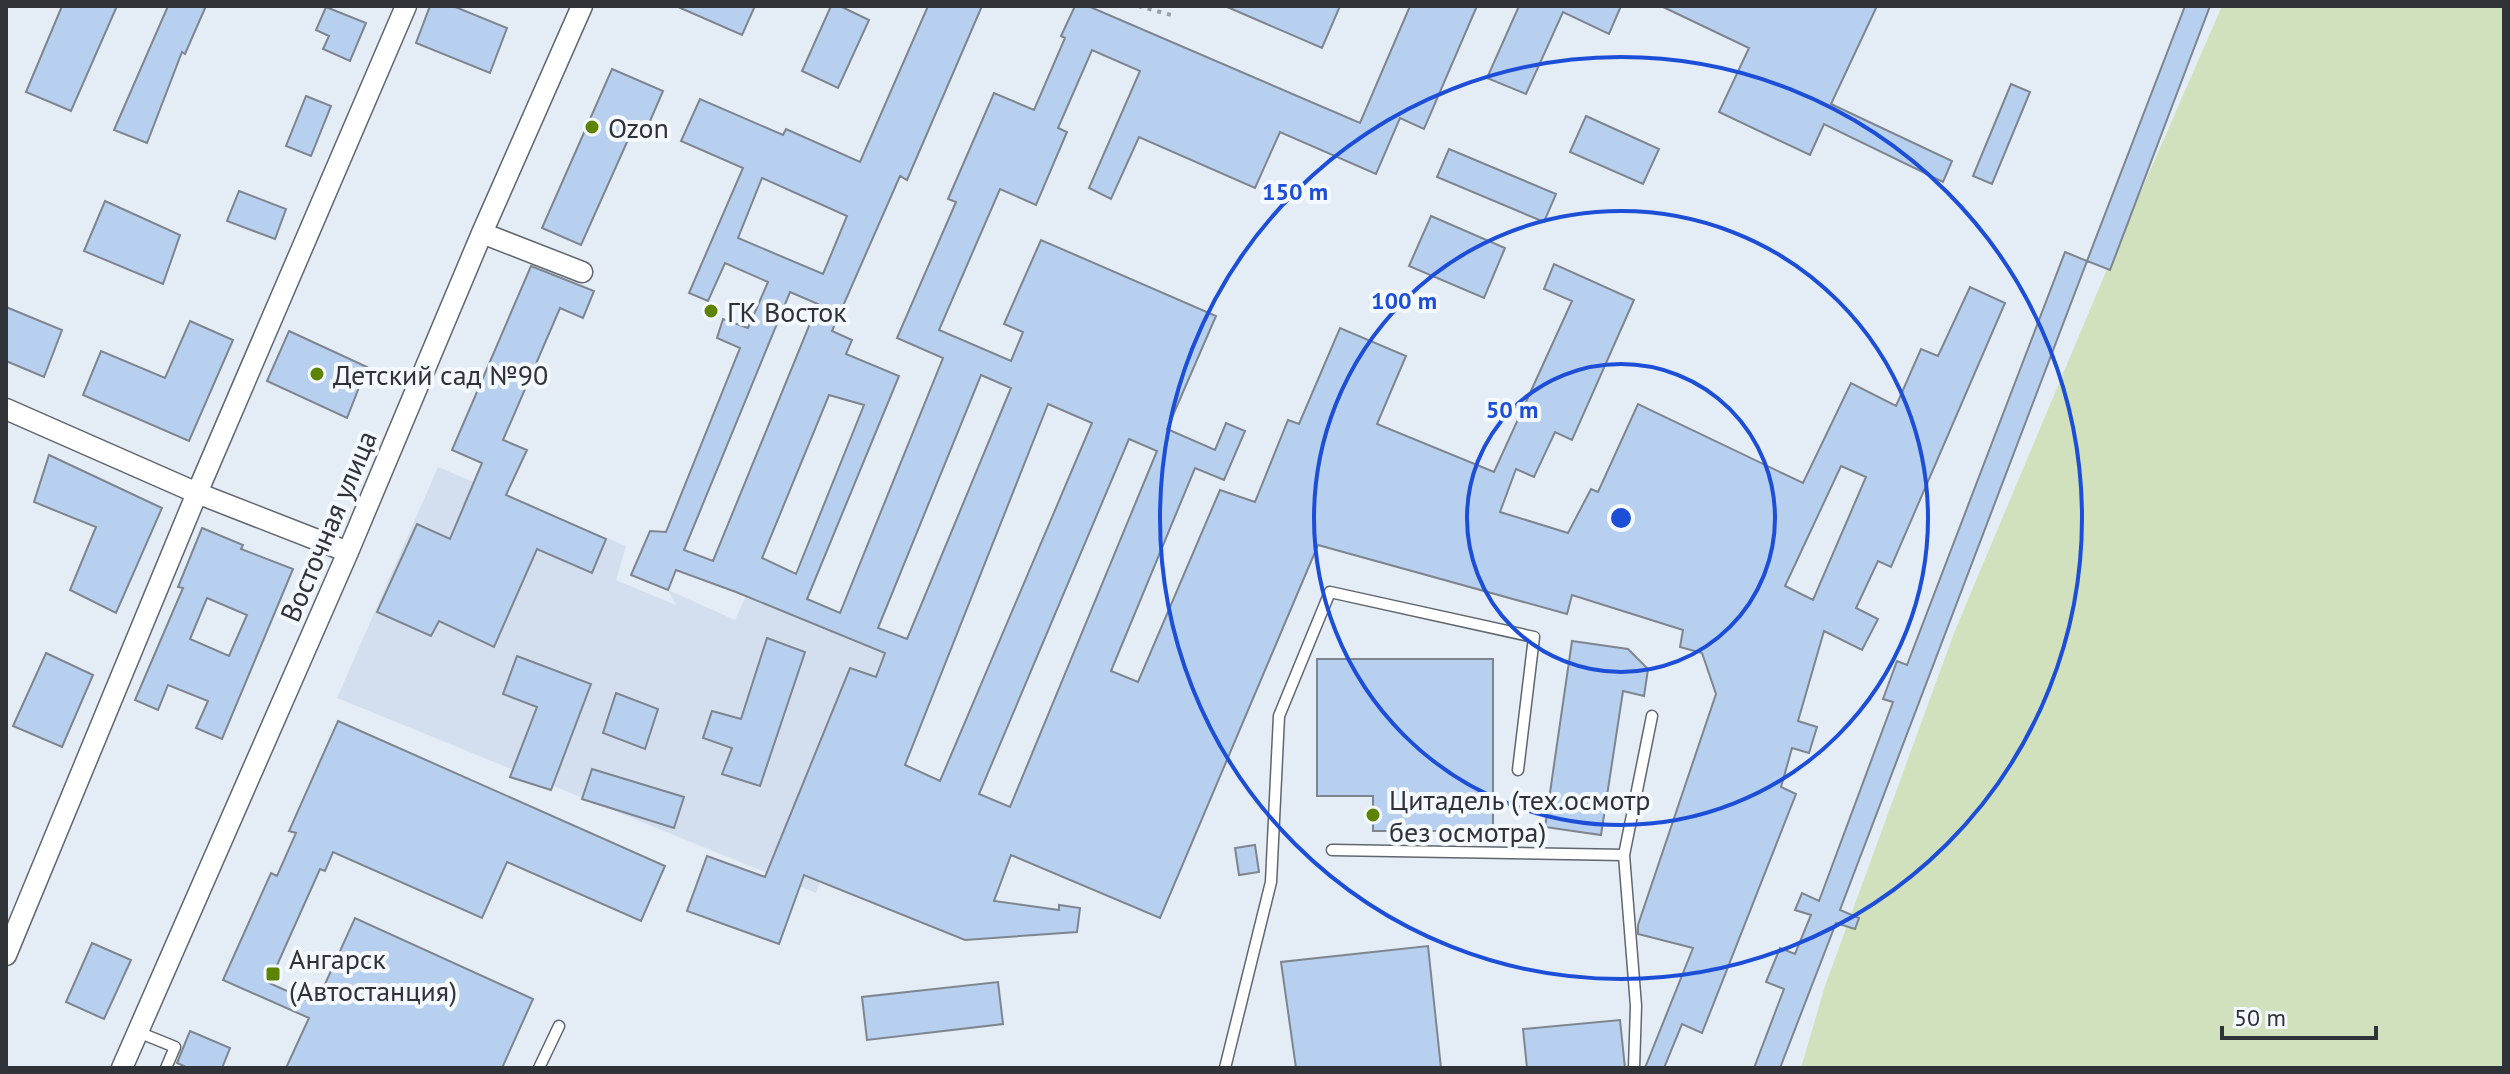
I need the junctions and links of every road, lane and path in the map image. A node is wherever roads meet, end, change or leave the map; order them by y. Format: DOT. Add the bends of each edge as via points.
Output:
graph roads {
  1 [pos="406,6"];
  2 [pos="582,6"];
  3 [pos="1138,6"];
  4 [pos="1175,16"];
  5 [pos="482,233"];
  6 [pos="582,272"];
  7 [pos="6,409"];
  8 [pos="197,493"];
  9 [pos="348,552"];
  10 [pos="1652,716"];
  11 [pos="1518,770"];
  12 [pos="1332,850"];
  13 [pos="1624,855"];
  14 [pos="6,955"];
  15 [pos="559,1026"];
  16 [pos="138,1032"];
  17 [pos="122,1068"];
  18 [pos="166,1068"];
  19 [pos="539,1068"];
  20 [pos="1225,1068"];
  21 [pos="1634,1068"];
  1 -- 8 [label="street"];
  2 -- 5 [label="street, Восточная улица"];
  3 -- 4 [label="path"];
  5 -- 6 [label="street"];
  5 -- 9 [label="street, Восточная улица"];
  7 -- 8 [label="street"];
  8 -- 9 [label="street"];
  8 -- 14 [label="street"];
  9 -- 16 [label="street, Восточная улица"];
  10 -- 13 [label="lane"];
  11 -- 20 [label="lane" via="1534,637 1330,592 1279,716 1271,882"];
  12 -- 13 [label="lane"];
  13 -- 21 [label="lane" via="1636,1006"];
  15 -- 19 [label="lane"];
  16 -- 17 [label="street, Восточная улица"];
  16 -- 18 [label="lane" via="179,1049"];
}
